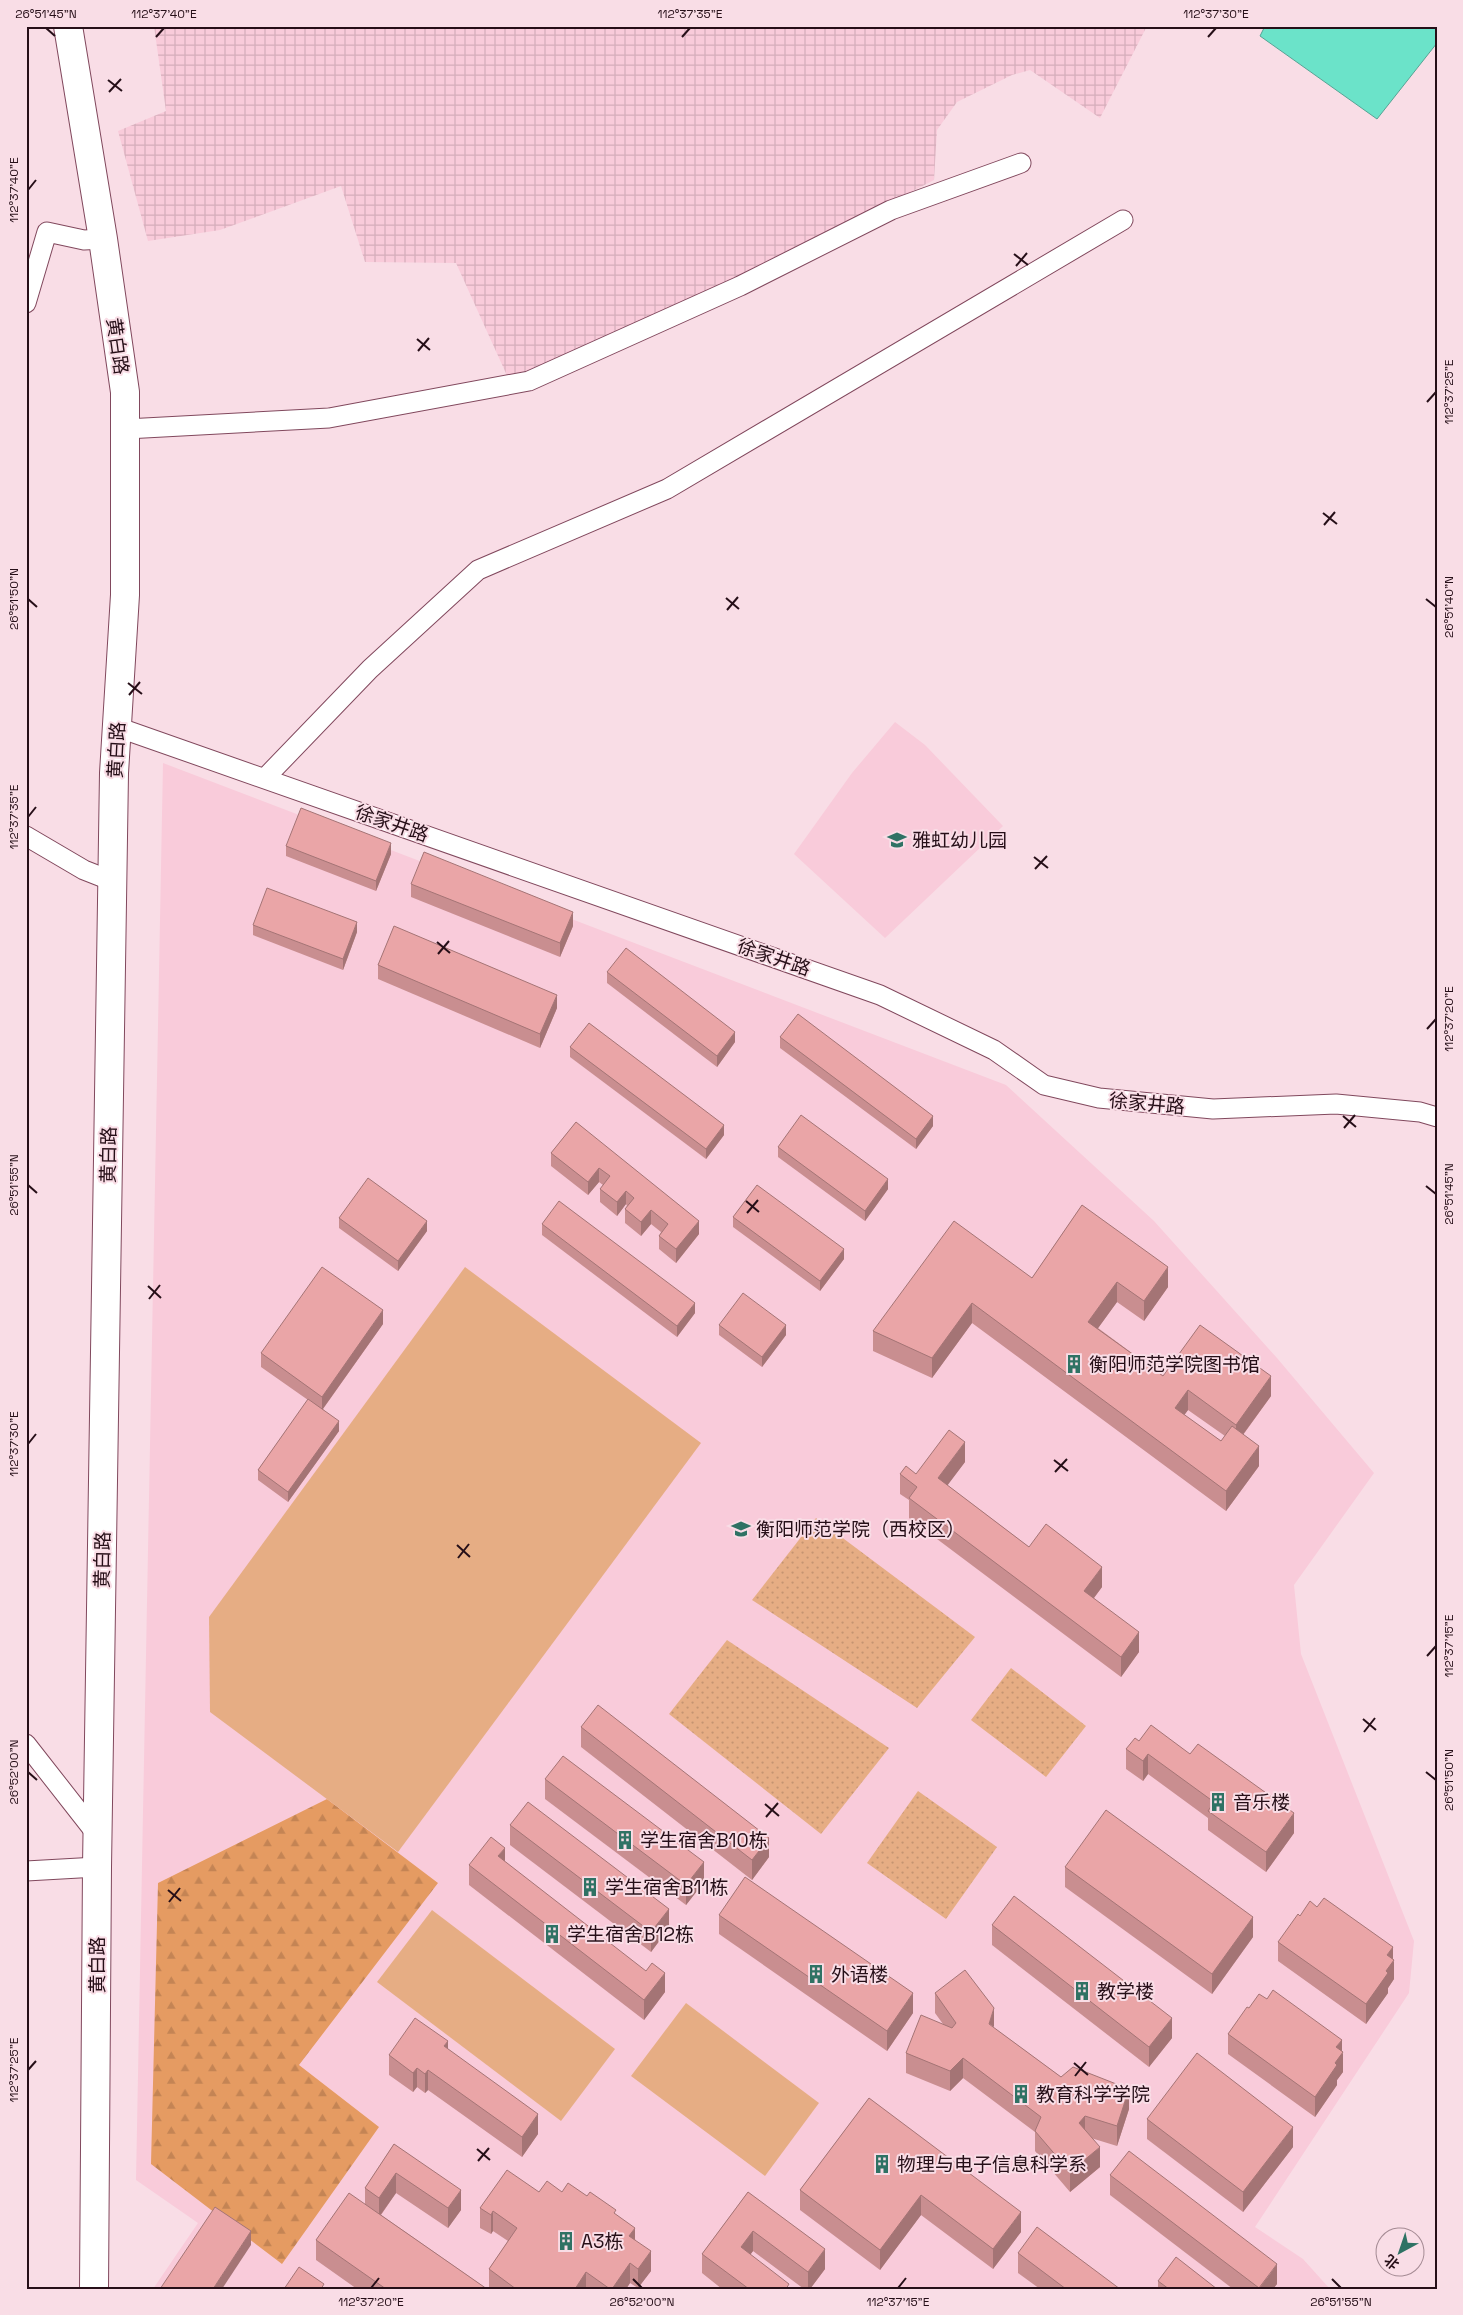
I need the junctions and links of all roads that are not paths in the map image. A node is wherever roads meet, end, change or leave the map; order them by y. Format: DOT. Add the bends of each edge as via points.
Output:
graph roads {
  1 [pos="68,26"];
  2 [pos="1022,163"];
  3 [pos="1123,220"];
  4 [pos="103,239"];
  5 [pos="26,303"];
  6 [pos="126,429"];
  7 [pos="116,727"];
  8 [pos="265,778"];
  9 [pos="26,836"];
  10 [pos="112,881"];
  11 [pos="1437,1118"];
  12 [pos="26,1744"];
  13 [pos="98,1836"];
  14 [pos="97,1867"];
  15 [pos="26,1870"];
  16 [pos="94,2289"];
  1 -- 4 [label="main road, 黄白路"];
  2 -- 6 [label="street" via="891,210 740,286 529,381 329,418"];
  3 -- 8 [label="street" via="666,489 478,570 370,669"];
  4 -- 5 [label="street" via="84,240 47,232"];
  4 -- 6 [label="main road, 黄白路" via="125,392"];
  6 -- 7 [label="main road, 黄白路" via="124,595"];
  7 -- 8 [label="street, 徐家井路"];
  7 -- 10 [label="main road, 黄白路"];
  8 -- 11 [label="street, 徐家井路" via="880,995 994,1050 1044,1084 1099,1098 1203,1108 1336,1104 1420,1112"];
  9 -- 10 [label="street" via="84,870"];
  10 -- 13 [label="main road, 黄白路"];
  12 -- 13 [label="street"];
  13 -- 14 [label="main road, 黄白路"];
  14 -- 15 [label="street"];
  14 -- 16 [label="main road, 黄白路"];
}
